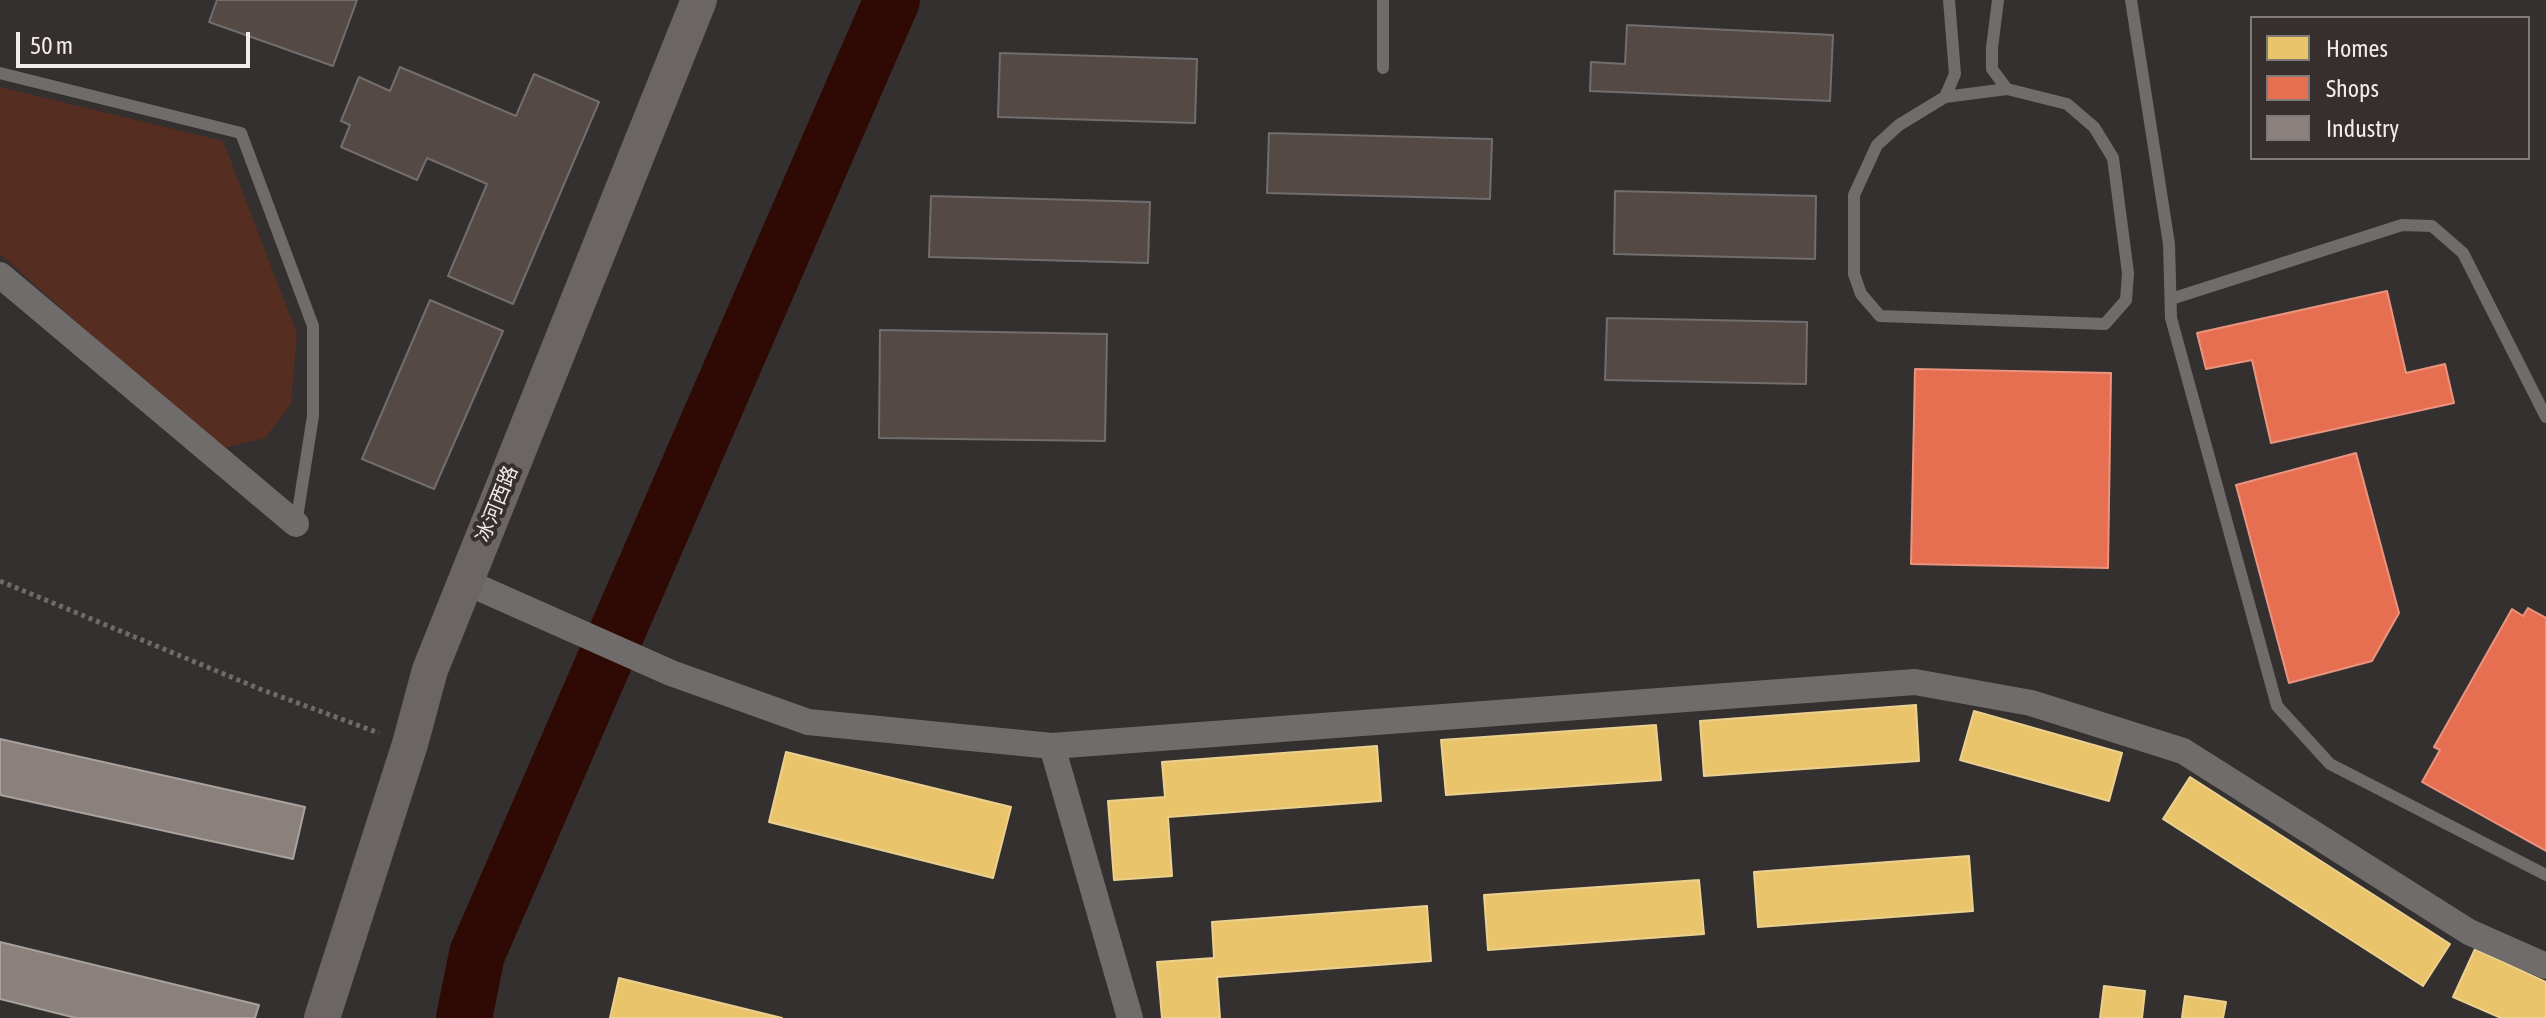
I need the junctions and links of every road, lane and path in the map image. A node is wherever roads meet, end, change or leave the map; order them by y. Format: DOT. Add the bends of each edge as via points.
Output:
graph roads {
  1 [pos="699,0"];
  2 [pos="1383,0"];
  3 [pos="1949,0"];
  4 [pos="1998,0"];
  5 [pos="2131,0"];
  6 [pos="1383,68"];
  7 [pos="0,73"];
  8 [pos="2007,89"];
  9 [pos="1945,97"];
  10 [pos="0,275"];
  11 [pos="2171,299"];
  12 [pos="2546,417"];
  13 [pos="296,524"];
  14 [pos="0,581"];
  15 [pos="466,582"];
  16 [pos="410,744"];
  17 [pos="1052,746"];
  18 [pos="2546,875"];
  19 [pos="2546,966"];
  20 [pos="322,1018"];
  21 [pos="1130,1018"];
  1 -- 15 [label="main road, 冰河西路"];
  2 -- 6 [label="lane"];
  3 -- 9 [label="lane" via="1955,74"];
  4 -- 8 [label="lane" via="1992,69"];
  5 -- 11 [label="lane" via="2169,244"];
  7 -- 13 [label="lane" via="241,133 313,326 313,416"];
  8 -- 9 [label="lane"];
  8 -- 9 [label="lane" via="2067,104 2094,127 2113,158 2128,273 2126,300 2105,324 1880,316 1861,294 1854,274 1854,195 1877,145"];
  10 -- 13 [label="street"];
  11 -- 12 [label="lane" via="2402,225 2432,226 2463,253"];
  11 -- 18 [label="lane" via="2171,318 2277,706 2330,764"];
  14 -- 16 [label="path" via="260,689"];
  15 -- 16 [label="main road, 冰河西路" via="430,670"];
  15 -- 17 [label="street" via="671,673 808,722"];
  16 -- 20 [label="main road, 冰河西路"];
  17 -- 19 [label="street" via="1915,682 2031,703 2183,751 2469,932"];
  17 -- 21 [label="street"];
}
